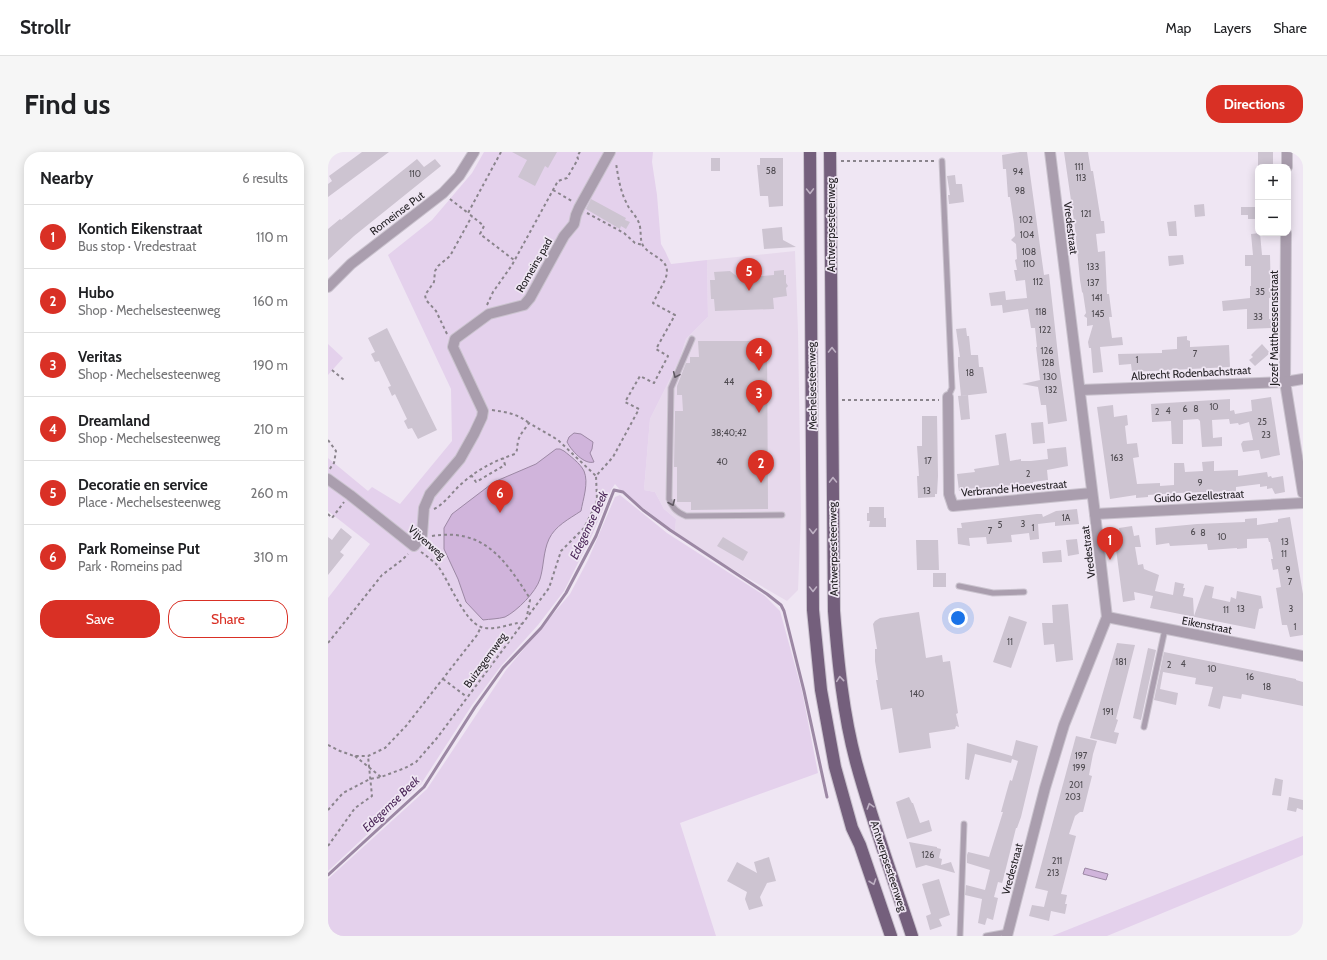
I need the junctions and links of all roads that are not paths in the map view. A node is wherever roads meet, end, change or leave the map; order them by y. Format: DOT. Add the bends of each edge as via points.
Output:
graph roads {
  1 [pos="474,152"];
  2 [pos="610,152"];
  3 [pos="820,152"];
  4 [pos="1050,152"];
  5 [pos="1287,152"];
  6 [pos="810,157"];
  7 [pos="835,157"];
  8 [pos="942,160"];
  9 [pos="1287,164"];
  10 [pos="1286,236"];
  11 [pos="328,287"];
  12 [pos="692,339"];
  13 [pos="1303,379"];
  14 [pos="1285,382"];
  15 [pos="1080,390"];
  16 [pos="948,398"];
  17 [pos="328,479"];
  18 [pos="1092,493"];
  19 [pos="1303,493"];
  20 [pos="1303,503"];
  21 [pos="1096,514"];
  22 [pos="782,515"];
  23 [pos="414,546"];
  24 [pos="959,586"];
  25 [pos="1024,592"];
  26 [pos="813,610"];
  27 [pos="1106,617"];
  28 [pos="1165,629"];
  29 [pos="1303,656"];
  30 [pos="1144,728"];
  31 [pos="964,824"];
  32 [pos="1007,934"];
  33 [pos="891,936"];
  34 [pos="912,936"];
  35 [pos="960,936"];
  36 [pos="986,936"];
  1 -- 11 [label="street, Romeinse Put" via="459,176 443,193 352,264"];
  2 -- 23 [label="street, Romeins pad" via="580,207 574,224 564,236 530,298 524,305 489,314 453,343 483,411 482,417 460,459 430,494 424,508 422,535"];
  3 -- 6 [label="main road, Mechelsesteenweg"];
  3 -- 7 [label="main road, Mechelsesteenweg"];
  4 -- 15 [label="street, Vredestraat"];
  5 -- 9 [label="street"];
  6 -- 26 [label="main road, Mechelsesteenweg, one-way"];
  34 -- 7 [label="main road, Antwerpsesteenweg, one-way" via="856,761 841,686 834,611"];
  8 -- 16 [label="lane" via="952,388"];
  10 -- 14 [label="street, Jozef Mattheessensstraat"];
  12 -- 22 [label="lane, one-way" via="671,388 670,503 679,513 686,516"];
  13 -- 14 [label="street, Albrecht Rodenbachstraat"];
  14 -- 15 [label="street, Albrecht Rodenbachstraat"];
  14 -- 19 [label="street, Jozef Mattheessensstraat"];
  15 -- 18 [label="street, Vredestraat"];
  16 -- 18 [label="street, Verbrande Hoevestraat" via="949,494 953,506"];
  17 -- 23 [label="street, Vijverweg"];
  18 -- 21 [label="street, Vredestraat"];
  20 -- 21 [label="street, Guido Gezellestraat"];
  21 -- 27 [label="street, Vredestraat"];
  24 -- 25 [label="lane" via="993,593"];
  26 -- 33 [label="main road, Antwerpsesteenweg, one-way" via="821,690 834,767 852,828"];
  27 -- 28 [label="street, Eikenstraat"];
  27 -- 32 [label="street, Vredestraat" via="1064,725"];
  28 -- 29 [label="street, Eikenstraat"];
  28 -- 30 [label="lane"];
  31 -- 35 [label="lane"];
  32 -- 36 [label="lane"];
}
